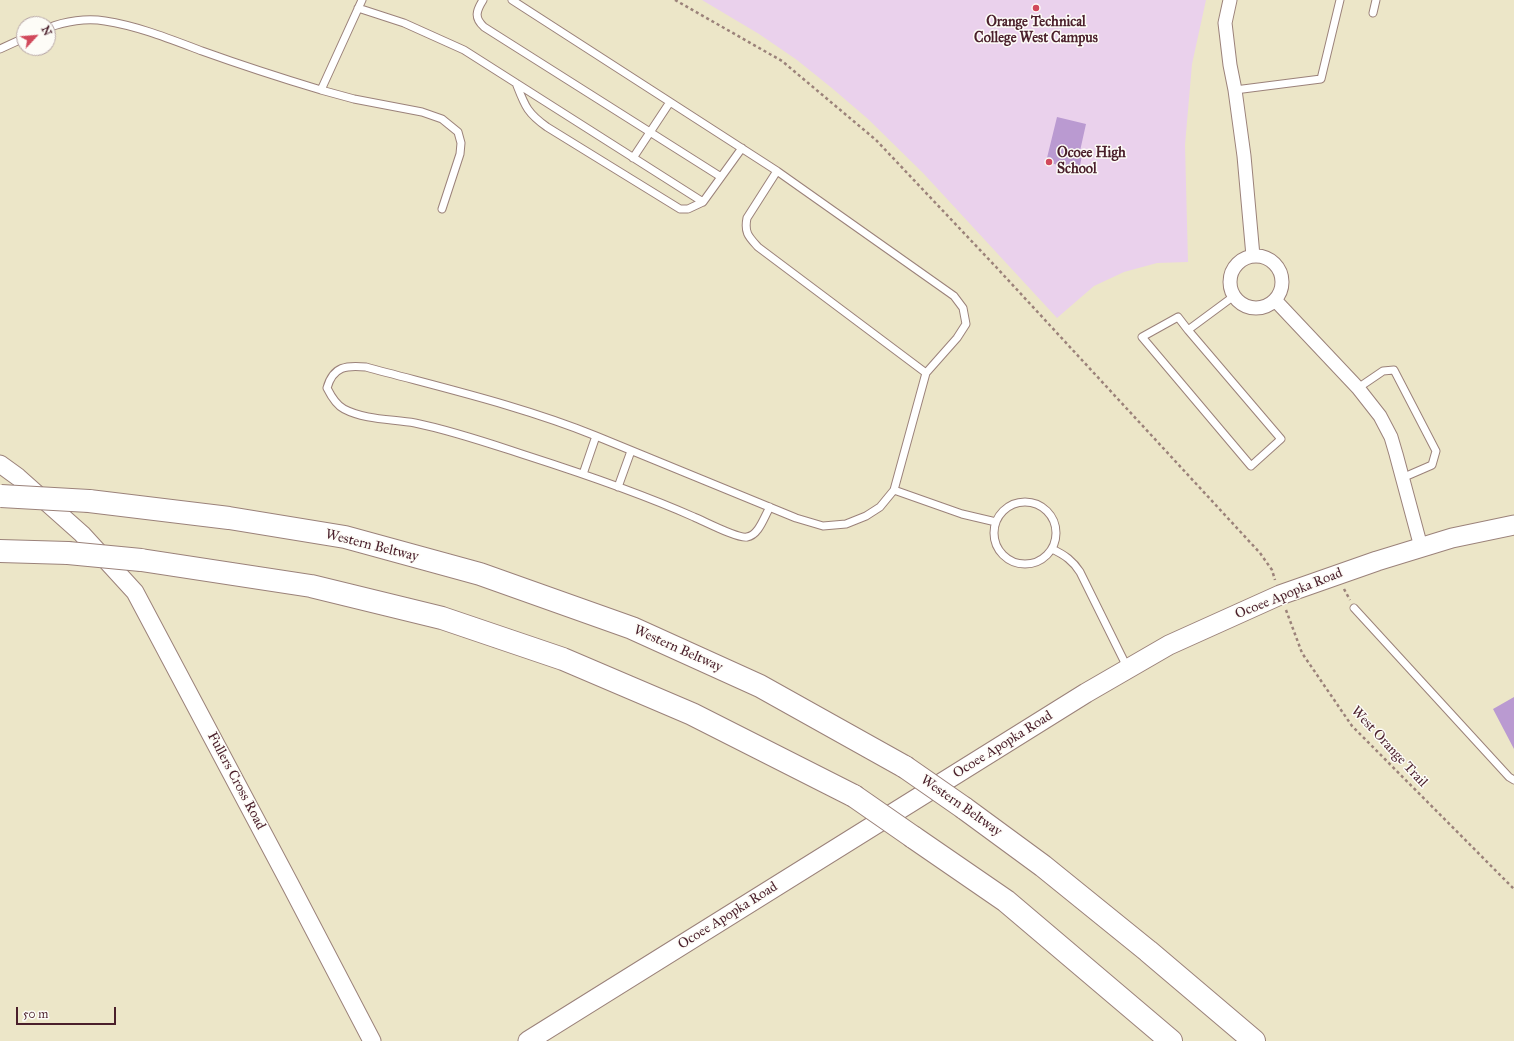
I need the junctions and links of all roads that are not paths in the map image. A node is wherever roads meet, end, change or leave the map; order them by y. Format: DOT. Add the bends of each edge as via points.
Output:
graph roads {
  1 [pos="362,0"];
  2 [pos="483,0"];
  3 [pos="512,0"];
  4 [pos="1230,0"];
  5 [pos="1340,0"];
  6 [pos="1376,0"];
  7 [pos="358,8"];
  8 [pos="1373,13"];
  9 [pos="56,25"];
  10 [pos="16,42"];
  11 [pos="0,49"];
  12 [pos="516,83"];
  13 [pos="321,90"];
  14 [pos="1235,90"];
  15 [pos="670,102"];
  16 [pos="650,132"];
  17 [pos="742,148"];
  18 [pos="633,158"];
  19 [pos="777,171"];
  20 [pos="721,177"];
  21 [pos="703,202"];
  22 [pos="442,209"];
  23 [pos="1253,256"];
  24 [pos="1234,296"];
  25 [pos="1275,300"];
  26 [pos="1188,330"];
  27 [pos="926,372"];
  28 [pos="1358,388"];
  29 [pos="596,436"];
  30 [pos="631,450"];
  31 [pos="0,464"];
  32 [pos="583,474"];
  33 [pos="1402,478"];
  34 [pos="618,487"];
  35 [pos="894,490"];
  36 [pos="1,496"];
  37 [pos="770,507"];
  38 [pos="996,522"];
  39 [pos="1514,525"];
  40 [pos="1421,547"];
  41 [pos="1052,549"];
  42 [pos="0,551"];
  43 [pos="1354,608"];
  44 [pos="1128,669"];
  45 [pos="1514,780"];
  46 [pos="372,1041"];
  47 [pos="528,1041"];
  48 [pos="1171,1041"];
  49 [pos="1254,1041"];
  1 -- 7 [label="lane"];
  2 -- 16 [label="lane" via="477,16 478,22 484,27"];
  3 -- 15 [label="lane"];
  4 -- 14 [label="street" via="1225,24"];
  5 -- 14 [label="lane" via="1321,79"];
  6 -- 8 [label="lane"];
  7 -- 12 [label="lane" via="404,23 457,47"];
  7 -- 13 [label="lane"];
  9 -- 13 [label="lane" via="104,21 132,27"];
  10 -- 11 [label="lane"];
  12 -- 18 [label="lane"];
  12 -- 21 [label="lane" via="524,104 533,117 547,127 680,209 688,209"];
  13 -- 22 [label="lane" via="422,112 442,119 458,132 460,154"];
  14 -- 23 [label="street"];
  15 -- 16 [label="lane"];
  15 -- 17 [label="lane"];
  16 -- 18 [label="lane"];
  16 -- 20 [label="lane"];
  17 -- 19 [label="lane"];
  17 -- 20 [label="lane"];
  18 -- 21 [label="lane"];
  19 -- 27 [label="lane" via="747,218 745,227 748,236 758,248"];
  19 -- 27 [label="lane" via="954,296 963,308 966,324 957,338"];
  20 -- 21 [label="lane"];
  23 -- 24 [label="street" via="1241,260 1231,274 1230,284"];
  23 -- 25 [label="street" via="1267,258 1280,270 1282,286"];
  24 -- 25 [label="street" via="1245,306 1252,308 1261,308"];
  24 -- 26 [label="lane"];
  25 -- 28 [label="street"];
  26 -- 26 [label="lane" via="1281,439 1251,466 1142,338 1178,317"];
  27 -- 35 [label="lane"];
  28 -- 33 [label="street" via="1380,416 1391,437"];
  28 -- 33 [label="lane" via="1383,371 1394,370 1436,451 1432,465"];
  29 -- 30 [label="lane"];
  29 -- 32 [label="lane"];
  29 -- 32 [label="lane" via="525,411 366,367 351,365 340,369 329,379 327,388 332,398 343,408 359,415 415,423"];
  30 -- 34 [label="lane"];
  30 -- 37 [label="lane"];
  31 -- 46 [label="street, Fullers Cross Road" via="82,534 135,592"];
  32 -- 34 [label="lane"];
  33 -- 40 [label="street"];
  34 -- 37 [label="lane" via="745,538 753,536"];
  35 -- 37 [label="lane" via="880,507 846,524 823,526"];
  35 -- 38 [label="lane" via="962,514"];
  36 -- 49 [label="highway, Western Beltway, bridge" via="89,501 229,518 345,537 480,574 632,628 760,686 904,766 1043,866"];
  38 -- 41 [label="lane" via="993,531 997,548 1012,562 1022,565 1033,564 1044,558"];
  38 -- 41 [label="lane" via="1002,512 1019,502 1039,505 1047,511 1054,525 1056,539"];
  39 -- 40 [label="main road, Ocoee Apopka Road"];
  40 -- 44 [label="main road, Ocoee Apopka Road" via="1280,595 1169,645"];
  41 -- 44 [label="lane" via="1074,563 1080,572"];
  42 -- 48 [label="highway, bridge" via="68,553 141,560 311,586 442,618 563,659 692,714 854,796 1006,901"];
  43 -- 45 [label="lane"];
  44 -- 47 [label="main road, Ocoee Apopka Road"];
}
